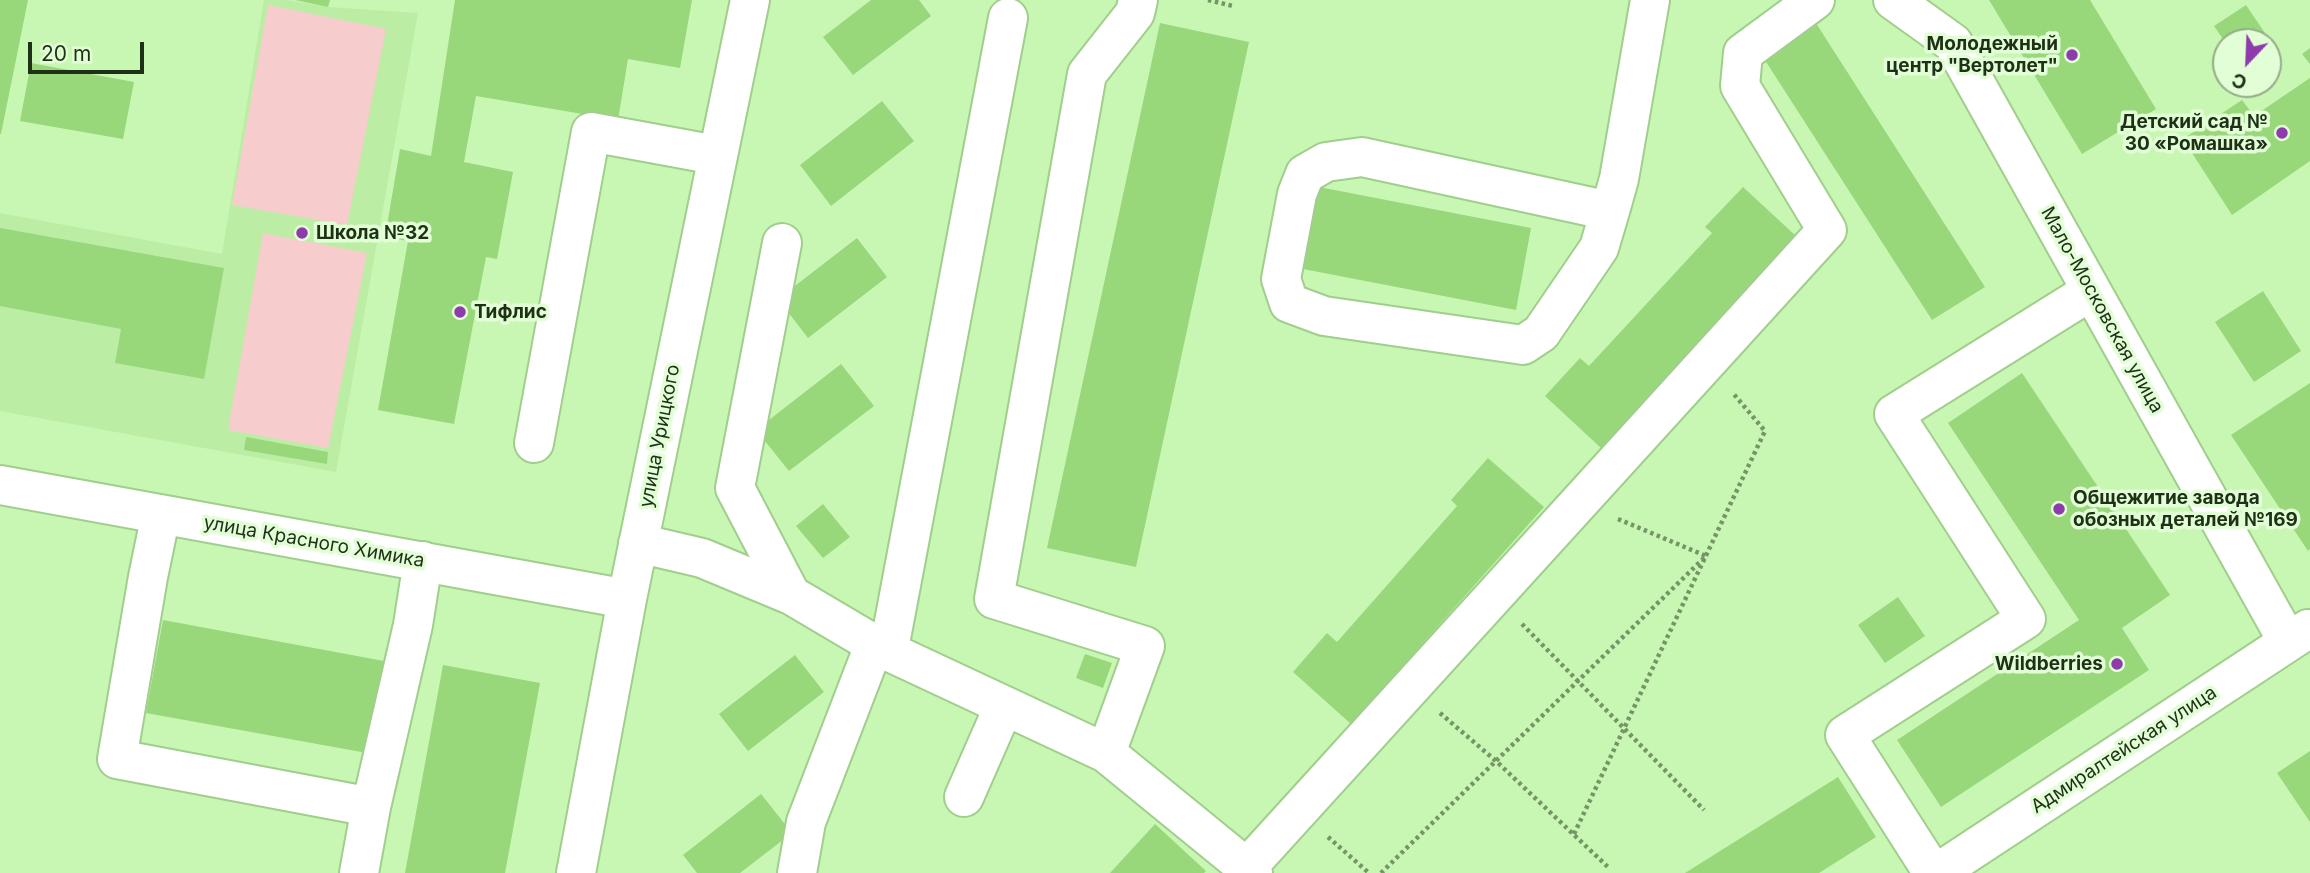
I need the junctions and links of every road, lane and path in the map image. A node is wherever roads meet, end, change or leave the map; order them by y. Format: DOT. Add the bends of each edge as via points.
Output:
graph roads {
  1 [pos="750,0"];
  2 [pos="1138,0"];
  3 [pos="1208,0"];
  4 [pos="1650,0"];
  5 [pos="1815,0"];
  6 [pos="1893,0"];
  7 [pos="1233,6"];
  8 [pos="1008,18"];
  9 [pos="716,155"];
  10 [pos="1610,211"];
  11 [pos="782,243"];
  12 [pos="2091,291"];
  13 [pos="1707,361"];
  14 [pos="534,443"];
  15 [pos="0,485"];
  16 [pos="1579,503"];
  17 [pos="161,514"];
  18 [pos="638,542"];
  19 [pos="1706,556"];
  20 [pos="424,561"];
  21 [pos="791,595"];
  22 [pos="1494,596"];
  23 [pos="627,599"];
  24 [pos="2299,635"];
  25 [pos="879,647"];
  26 [pos="1578,681"];
  27 [pos="1411,688"];
  28 [pos="1004,706"];
  29 [pos="1624,728"];
  30 [pos="1106,753"];
  31 [pos="1496,761"];
  32 [pos="964,797"];
  33 [pos="372,807"];
  34 [pos="1704,810"];
  35 [pos="1298,811"];
  36 [pos="1574,834"];
  37 [pos="1609,868"];
  38 [pos="1247,871"];
  39 [pos="359,873"];
  40 [pos="576,873"];
  41 [pos="797,873"];
  42 [pos="1369,873"];
  43 [pos="1381,873"];
  44 [pos="1935,873"];
  1 -- 9 [label="street, улица Урицкого"];
  2 -- 30 [label="street" via="1135,13 1087,74 994,599 1145,646"];
  3 -- 7 [label="path"];
  4 -- 10 [label="street"];
  5 -- 13 [label="street" via="1743,53 1740,86 1827,230"];
  6 -- 12 [label="street, Мало-Московская улица" via="1953,43"];
  8 -- 25 [label="street" via="891,638"];
  9 -- 14 [label="street" via="591,132"];
  9 -- 18 [label="street, улица Урицкого"];
  10 -- 10 [label="street" via="1362,157 1326,162 1305,174 1297,194 1280,279 1289,303 1324,316 1523,345 1541,332 1600,248"];
  11 -- 21 [label="street" via="735,488"];
  12 -- 24 [label="street, Мало-Московская улица"];
  12 -- 44 [label="street" via="1894,414 2026,619 1845,735"];
  13 -- 16 [label="street"];
  13 -- 19 [label="path" via="1765,431"];
  15 -- 17 [label="street, улица Красного Химика"];
  16 -- 19 [label="path"];
  16 -- 22 [label="street"];
  17 -- 20 [label="street, улица Красного Химика"];
  17 -- 33 [label="street" via="117,759"];
  18 -- 21 [label="street" via="702,558"];
  18 -- 23 [label="street, улица Урицкого"];
  19 -- 26 [label="path"];
  19 -- 29 [label="path"];
  20 -- 23 [label="street, улица Красного Химика"];
  20 -- 33 [label="street"];
  21 -- 25 [label="street"];
  22 -- 26 [label="path"];
  22 -- 27 [label="street"];
  23 -- 40 [label="street, улица Урицкого"];
  24 -- 44 [label="street, Адмиралтейская улица"];
  25 -- 28 [label="street"];
  25 -- 41 [label="street" via="868,660 806,822"];
  26 -- 29 [label="path"];
  26 -- 31 [label="path"];
  27 -- 31 [label="path"];
  27 -- 35 [label="street"];
  28 -- 30 [label="street"];
  28 -- 32 [label="street"];
  29 -- 34 [label="path"];
  29 -- 36 [label="path"];
  30 -- 38 [label="street"];
  31 -- 36 [label="path"];
  31 -- 43 [label="path"];
  33 -- 39 [label="street"];
  35 -- 38 [label="street"];
  35 -- 42 [label="path"];
  36 -- 37 [label="path"];
}
